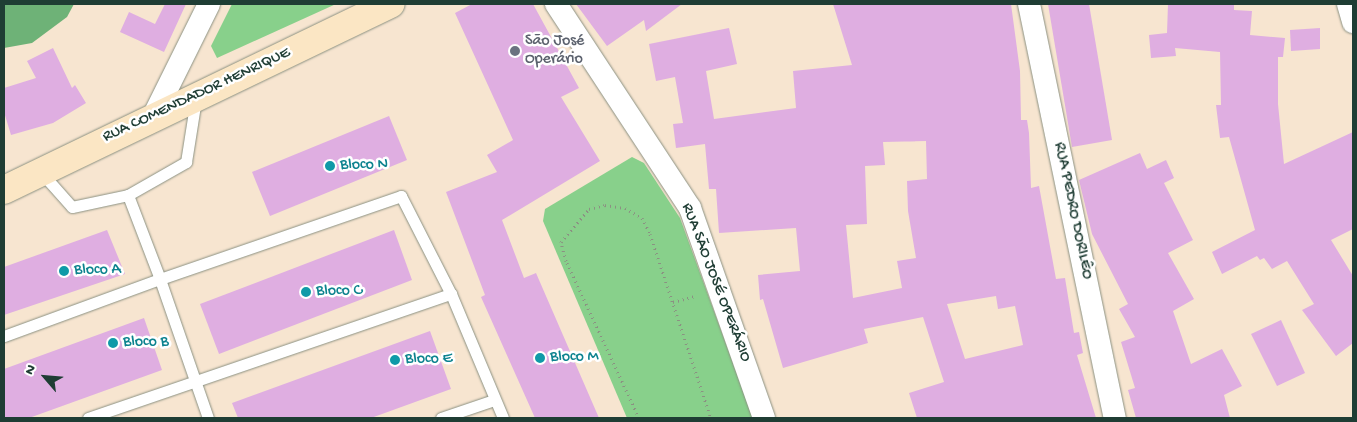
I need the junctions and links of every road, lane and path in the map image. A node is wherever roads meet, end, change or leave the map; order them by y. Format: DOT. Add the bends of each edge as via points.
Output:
graph roads {
  1 [pos="209,4"];
  2 [pos="391,4"];
  3 [pos="556,4"];
  4 [pos="1029,4"];
  5 [pos="1348,4"];
  6 [pos="1353,22"];
  7 [pos="196,97"];
  8 [pos="153,116"];
  9 [pos="40,171"];
  10 [pos="4,190"];
  11 [pos="128,195"];
  12 [pos="160,279"];
  13 [pos="451,294"];
  14 [pos="700,295"];
  15 [pos="673,302"];
  16 [pos="4,336"];
  17 [pos="194,383"];
  18 [pos="494,400"];
  19 [pos="88,418"];
  20 [pos="208,418"];
  21 [pos="441,418"];
  22 [pos="503,418"];
  23 [pos="639,418"];
  24 [pos="710,418"];
  25 [pos="764,418"];
  26 [pos="1115,418"];
  1 -- 8 [label="street"];
  2 -- 7 [label="street, RUA COMENDADOR HENRIQUE"];
  3 -- 25 [label="street, RUA SÃO JOSÉ OPERÁRIO" via="690,208"];
  4 -- 26 [label="street, RUA PEDRO DORILÊO"];
  5 -- 6 [label="street"];
  7 -- 8 [label="street, RUA COMENDADOR HENRIQUE"];
  7 -- 11 [label="lane" via="186,162"];
  8 -- 9 [label="street, RUA COMENDADOR HENRIQUE"];
  9 -- 10 [label="street, RUA COMENDADOR HENRIQUE"];
  9 -- 11 [label="lane" via="72,207"];
  11 -- 12 [label="lane"];
  12 -- 13 [label="lane" via="401,196"];
  12 -- 16 [label="lane"];
  12 -- 17 [label="lane"];
  13 -- 17 [label="lane"];
  13 -- 18 [label="lane"];
  14 -- 15 [label="path"];
  15 -- 23 [label="path" via="642,218 625,208 605,205 589,209 561,242 566,261"];
  15 -- 24 [label="path"];
  17 -- 19 [label="lane"];
  17 -- 20 [label="lane"];
  18 -- 21 [label="lane"];
  18 -- 22 [label="lane"];
}
